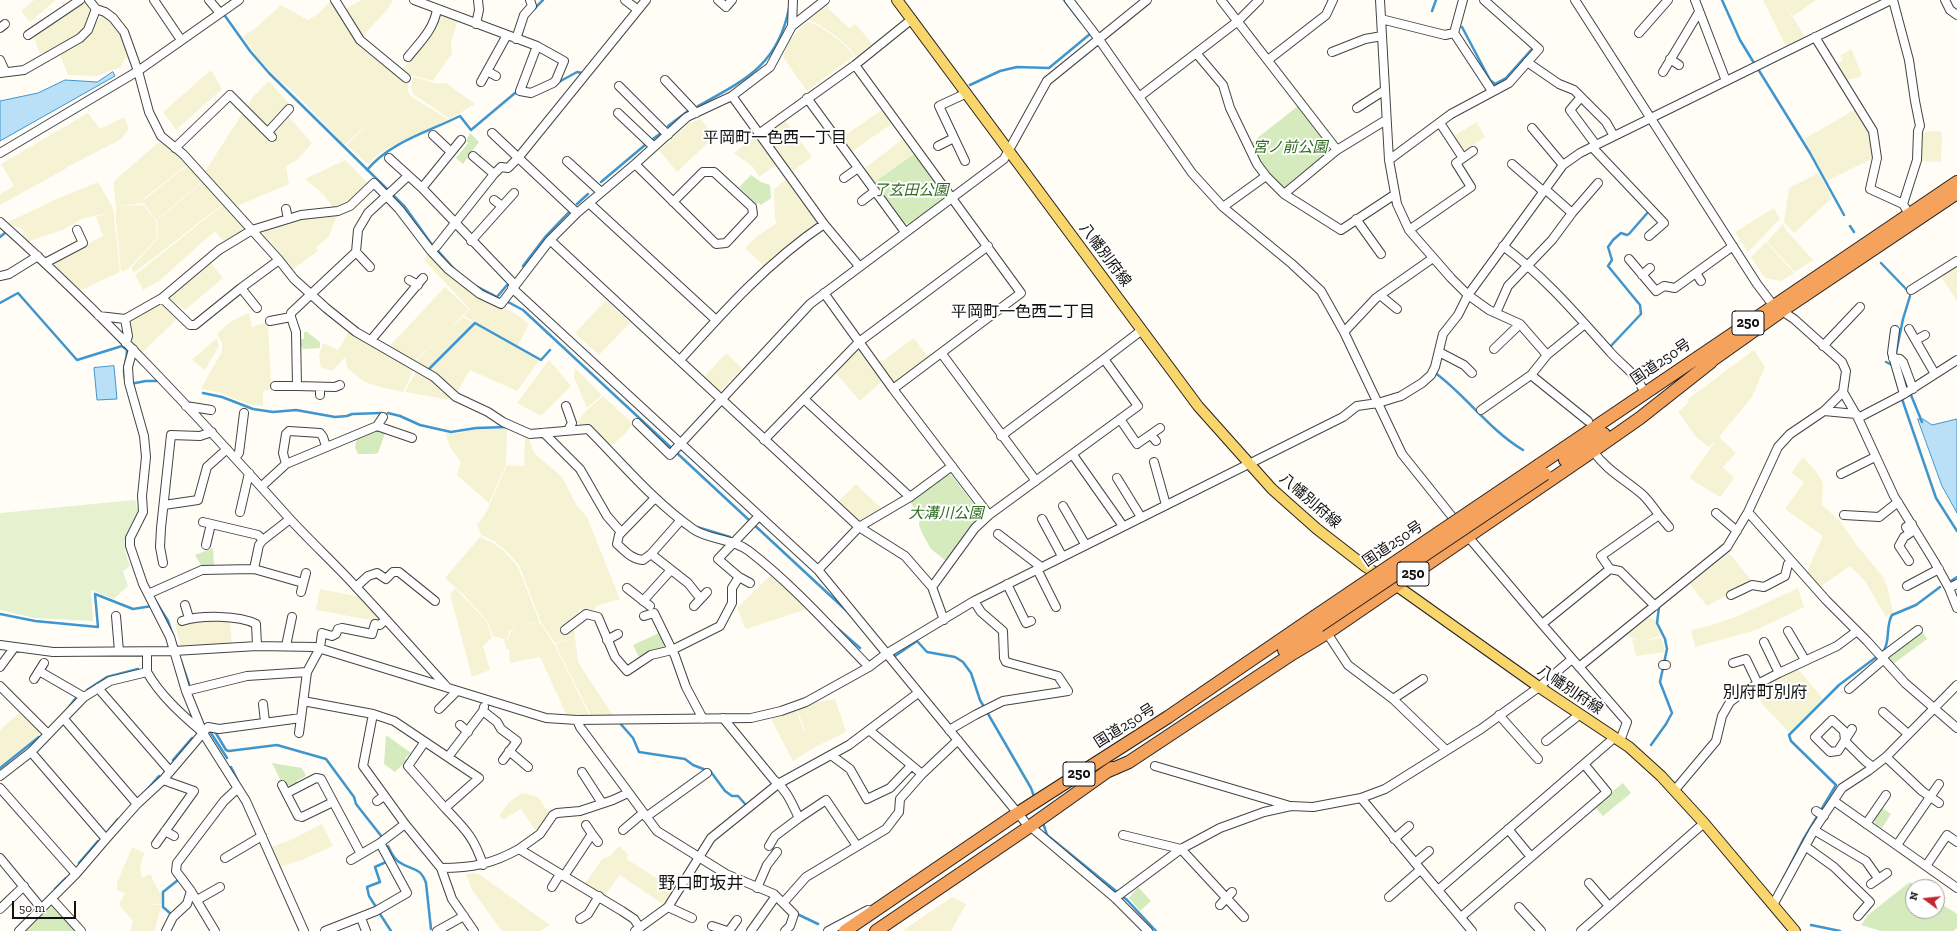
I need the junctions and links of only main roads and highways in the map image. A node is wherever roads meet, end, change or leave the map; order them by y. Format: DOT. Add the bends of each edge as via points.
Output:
graph roads {
  1 [pos="897,0"];
  2 [pos="1957,182"];
  3 [pos="1957,193"];
  4 [pos="1778,307"];
  5 [pos="1711,362"];
  6 [pos="1542,470"];
  7 [pos="1397,586"];
  8 [pos="1320,625"];
  9 [pos="846,931"];
  10 [pos="876,931"];
  11 [pos="1795,931"];
  1 -- 7 [label="main road, 八幡別府線" via="1198,406 1247,463 1317,530 1366,567"];
  2 -- 4 [label="highway, 国道250号 / 250" via="1906,209"];
  3 -- 4 [label="highway, 国道250号 / 250"];
  4 -- 5 [label="highway, 国道250号 / 250"];
  4 -- 6 [label="highway, 国道250号 / 250"];
  5 -- 6 [label="highway, 国道250号 / 250"];
  5 -- 7 [label="highway, 250" via="1640,418"];
  6 -- 8 [label="highway, 国道250号 / 250, bridge"];
  7 -- 8 [label="highway, 250"];
  7 -- 11 [label="main road, 八幡別府線" via="1617,740 1661,776"];
  8 -- 9 [label="highway, 国道250号 / 250" via="1018,813"];
  8 -- 10 [label="highway, 国道250号 / 250"];
}
